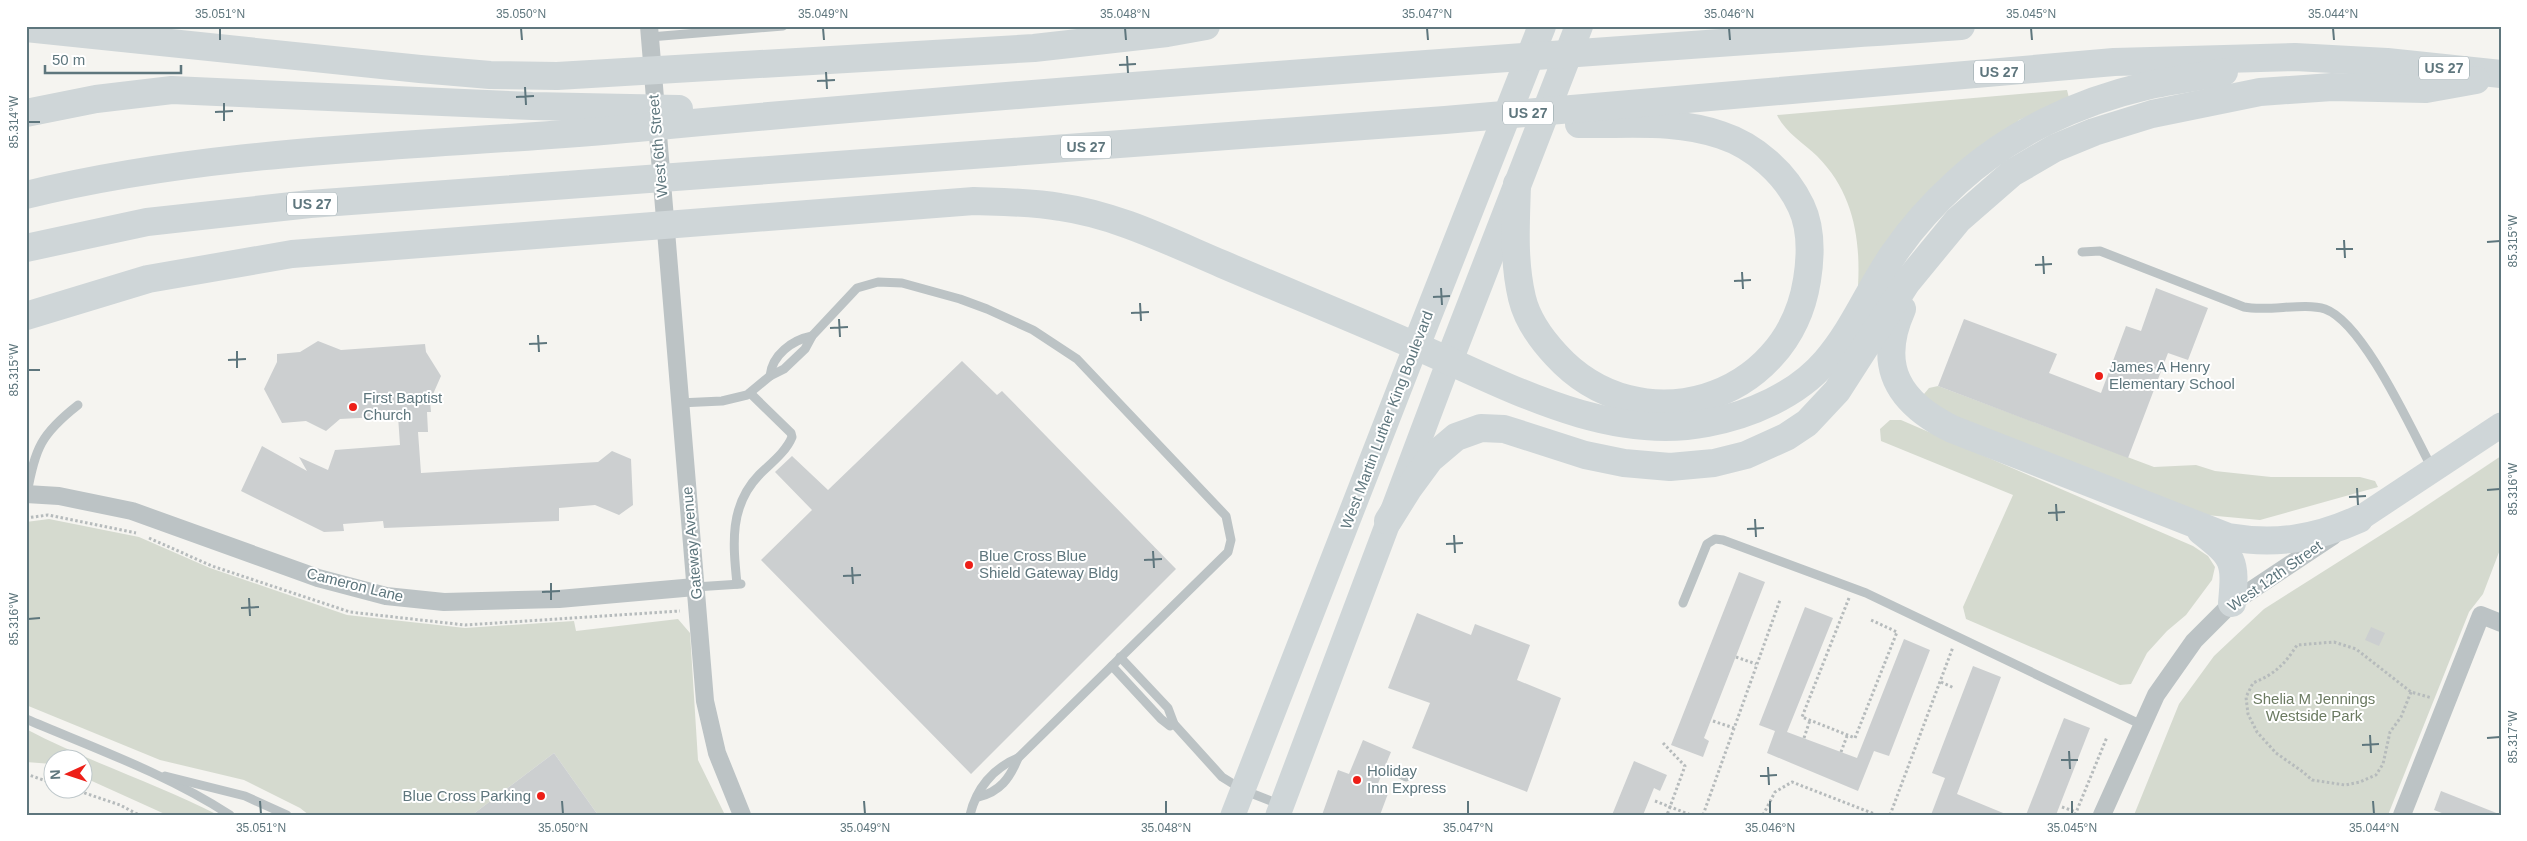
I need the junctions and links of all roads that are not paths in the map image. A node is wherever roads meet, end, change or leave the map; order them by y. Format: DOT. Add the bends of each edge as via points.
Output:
graph roads {
  1 [pos="783,26"];
  2 [pos="1206,26"];
  3 [pos="1542,26"];
  4 [pos="1579,26"];
  5 [pos="1770,26"];
  6 [pos="1961,26"];
  7 [pos="26,28"];
  8 [pos="649,31"];
  9 [pos="1632,50"];
  10 [pos="2295,57"];
  11 [pos="2501,75"];
  12 [pos="26,113"];
  13 [pos="1604,114"];
  14 [pos="597,119"];
  15 [pos="1517,184"];
  16 [pos="26,195"];
  17 [pos="1958,220"];
  18 [pos="665,227"];
  19 [pos="26,248"];
  20 [pos="2082,252"];
  21 [pos="668,266"];
  22 [pos="26,316"];
  23 [pos="812,336"];
  24 [pos="1416,346"];
  25 [pos="1449,360"];
  26 [pos="770,376"];
  27 [pos="750,393"];
  28 [pos="680,403"];
  29 [pos="78,405"];
  30 [pos="2501,425"];
  31 [pos="2433,470"];
  32 [pos="27,494"];
  33 [pos="2359,519"];
  34 [pos="1388,521"];
  35 [pos="2194,525"];
  36 [pos="695,587"];
  37 [pos="2232,602"];
  38 [pos="1683,603"];
  39 [pos="2501,624"];
  40 [pos="1120,657"];
  41 [pos="1112,666"];
  42 [pos="26,719"];
  43 [pos="1174,724"];
  44 [pos="2142,725"];
  45 [pos="1018,758"];
  46 [pos="1390,769"];
  47 [pos="148,771"];
  48 [pos="1406,777"];
  49 [pos="1243,790"];
  50 [pos="978,797"];
  51 [pos="1280,810"];
  52 [pos="230,815"];
  53 [pos="287,815"];
  54 [pos="742,815"];
  55 [pos="970,815"];
  56 [pos="1233,815"];
  57 [pos="2102,815"];
  58 [pos="2402,815"];
  1 -- 8 [label="lane"];
  2 -- 7 [label="main road" via="1034,48 593,75 490,75"];
  3 -- 24 [label="main road, West Martin Luther King Boulevard"];
  4 -- 15 [label="main road"];
  5 -- 9 [label="main road"];
  6 -- 9 [label="main road"];
  8 -- 18 [label="street, West 6th Street"];
  9 -- 14 [label="main road" via="773,116"];
  10 -- 11 [label="main road, US 27" via="2387,62"];
  10 -- 13 [label="main road, US 27" via="2114,62"];
  10 -- 25 [label="main road" via="2146,86 2112,96 2068,111 1991,154 1956,183 1894,253 1825,362 1797,387 1747,413 1673,428 1618,423 1558,406"];
  11 -- 17 [label="main road" via="2426,89 2332,87 2260,92 2152,114 2094,132 2029,162 1997,184"];
  12 -- 14 [label="main road" via="96,99 172,90 505,105"];
  13 -- 15 [label="main road" via="1723,135 1750,149 1777,170 1796,196 1809,235 1810,265 1805,297 1794,326 1780,347 1740,382 1716,395 1690,401 1637,402 1609,395 1571,372 1542,339 1522,300 1515,256"];
  13 -- 19 [label="main road, US 27" via="1445,120 310,204 130,225"];
  14 -- 16 [label="main road" via="152,169"];
  15 -- 25 [label="main road"];
  17 -- 34 [label="main road" via="1907,282 1837,391 1807,423 1786,437 1746,455 1693,467 1670,467 1585,455 1504,429 1481,428 1456,437 1430,459"];
  17 -- 35 [label="main road" via="1907,298 1894,332 1891,359 1895,374 1912,404 1952,430"];
  18 -- 21 [label="street, West 6th Street"];
  18 -- 22 [label="main road" via="292,254 148,279"];
  18 -- 24 [label="main road" via="974,201 1062,207 1127,224"];
  20 -- 31 [label="lane" via="2100,251 2244,307 2260,310 2323,309 2337,316 2353,330 2374,363"];
  21 -- 28 [label="street, Gateway Avenue"];
  23 -- 26 [label="lane" via="805,349 784,369"];
  23 -- 26 [label="lane" via="798,340 776,358 770,366"];
  23 -- 40 [label="lane" via="857,288 878,282 902,283 987,309 1033,330 1077,359 1219,508 1230,528 1228,552"];
  24 -- 25 [label="main road"];
  24 -- 49 [label="main road, West Martin Luther King Boulevard"];
  25 -- 34 [label="main road"];
  26 -- 27 [label="lane"];
  27 -- 28 [label="lane" via="722,401"];
  27 -- 36 [label="lane" via="792,437 756,478 737,509 734,547 739,584"];
  28 -- 36 [label="street, Gateway Avenue"];
  29 -- 32 [label="lane" via="43,437 33,460"];
  30 -- 31 [label="main road, West 12th Street"];
  31 -- 33 [label="main road, West 12th Street"];
  32 -- 36 [label="street, Cameron Lane" via="59,496 132,511 318,578 386,596 444,602 559,599"];
  33 -- 35 [label="main road" via="2320,535 2282,541 2228,537"];
  33 -- 37 [label="street, West 12th Street"];
  34 -- 51 [label="main road"];
  35 -- 37 [label="main road" via="2224,549 2235,571"];
  36 -- 54 [label="street, Gateway Avenue" via="705,701 717,753"];
  37 -- 44 [label="street, West 12th Street" via="2194,641 2156,695"];
  38 -- 44 [label="lane" via="1700,555 1707,544 1715,539 1723,540 1853,588"];
  39 -- 58 [label="street" via="2481,615"];
  40 -- 41 [label="lane"];
  40 -- 43 [label="lane" via="1168,708"];
  41 -- 43 [label="lane" via="1161,719 1170,726"];
  41 -- 45 [label="lane"];
  42 -- 47 [label="lane"];
  43 -- 49 [label="lane" via="1222,777"];
  44 -- 57 [label="street, West 12th Street"];
  45 -- 50 [label="lane" via="1002,766 984,783"];
  45 -- 50 [label="lane" via="1008,779 993,793"];
  46 -- 48 [label="lane"];
  47 -- 52 [label="lane"];
  47 -- 53 [label="lane" via="245,796"];
  49 -- 51 [label="lane"];
  49 -- 56 [label="main road, West Martin Luther King Boulevard"];
  50 -- 55 [label="lane"];
}
